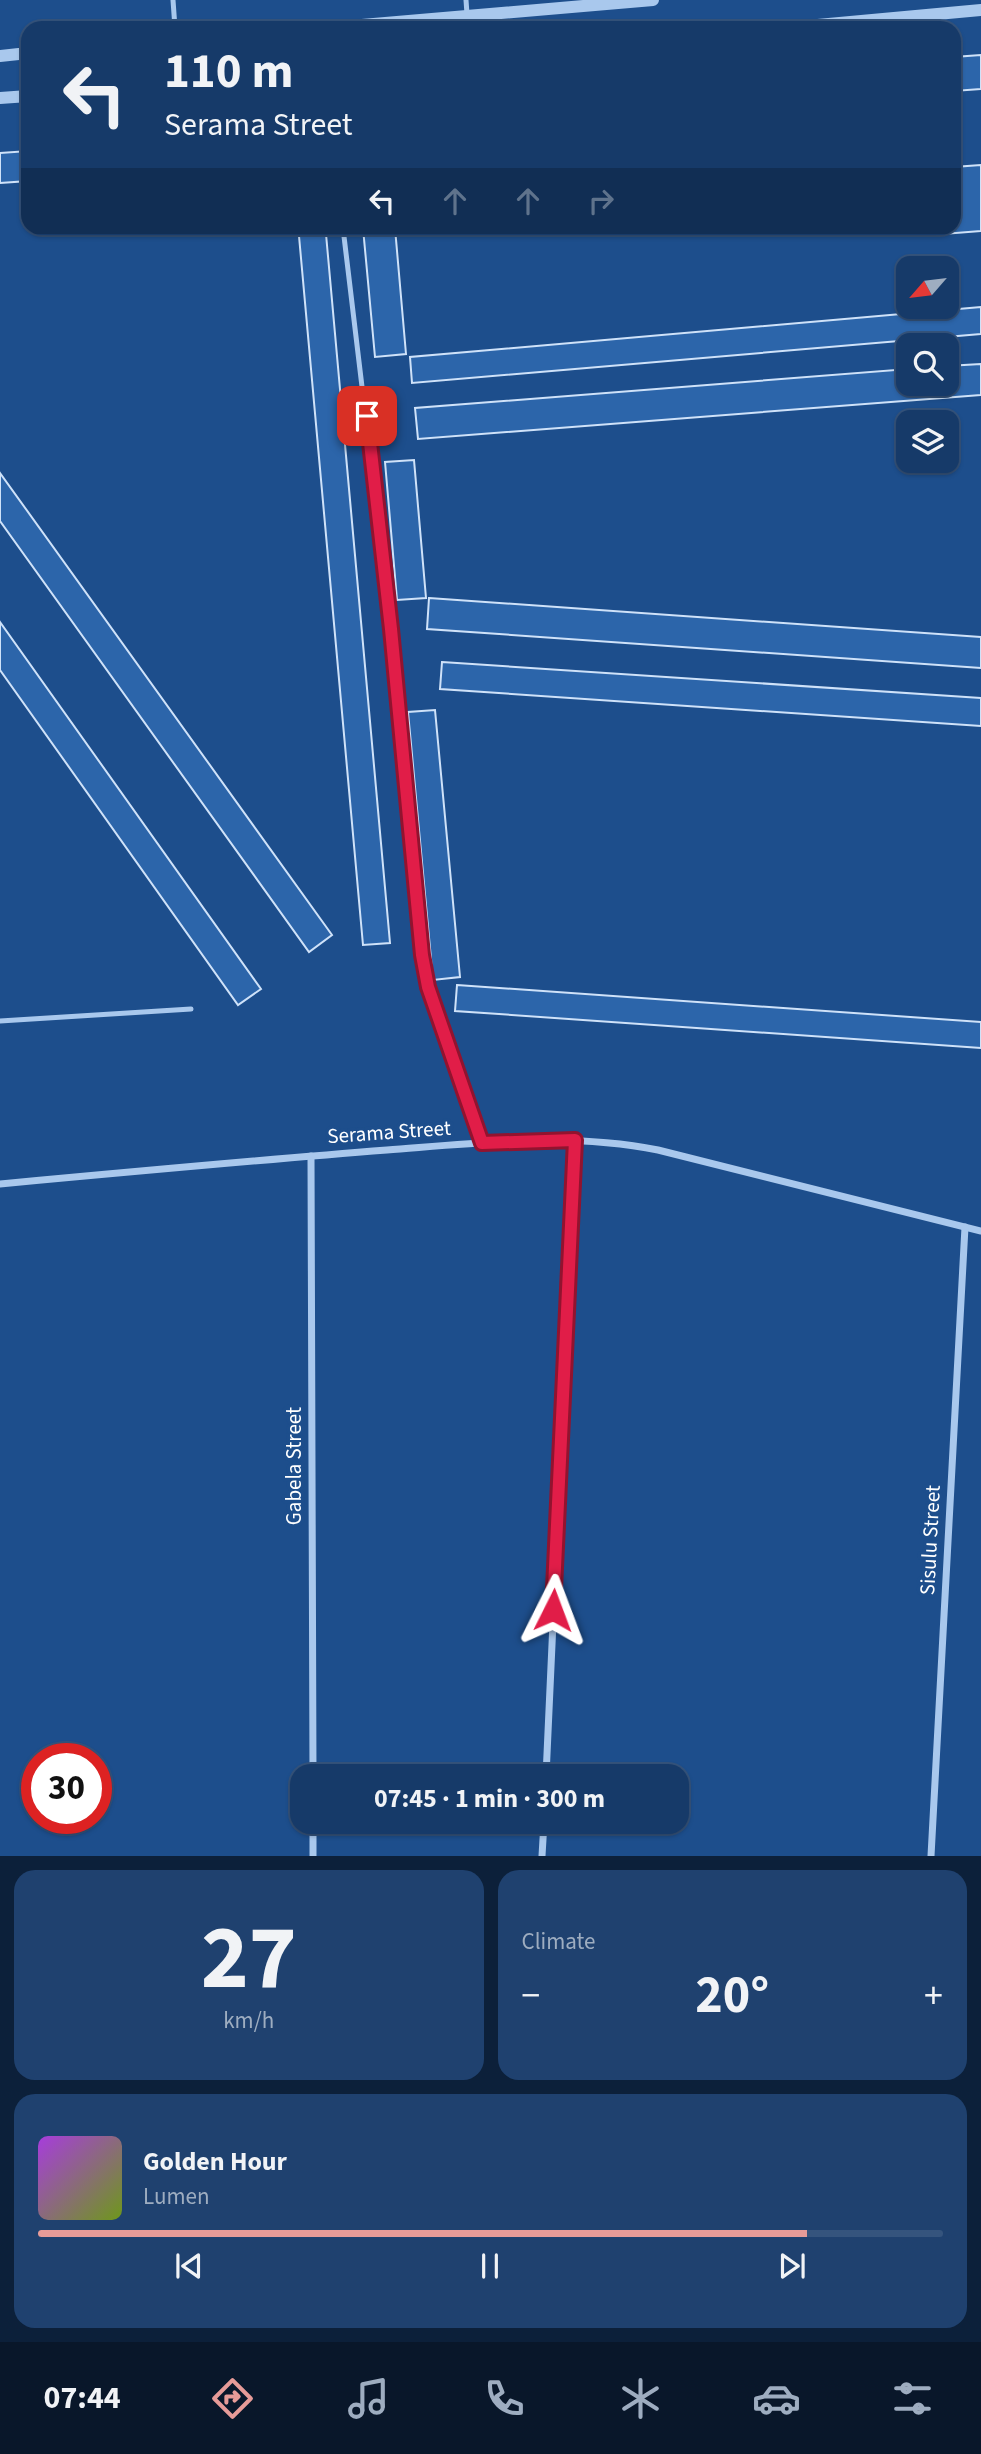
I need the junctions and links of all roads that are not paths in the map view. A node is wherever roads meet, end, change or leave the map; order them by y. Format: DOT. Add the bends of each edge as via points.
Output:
graph roads {
  1 [pos="173,0"];
  2 [pos="466,0"];
  3 [pos="653,0"];
  4 [pos="981,10"];
  5 [pos="467,16"];
  6 [pos="174,21"];
  7 [pos="409,21"];
  8 [pos="861,21"];
  9 [pos="21,54"];
  10 [pos="0,56"];
  11 [pos="21,96"];
  12 [pos="0,98"];
  13 [pos="344,235"];
  14 [pos="191,1009"];
  15 [pos="0,1021"];
  16 [pos="575,1140"];
  17 [pos="482,1143"];
  18 [pos="311,1156"];
  19 [pos="0,1184"];
  20 [pos="965,1227"];
  21 [pos="981,1231"];
  22 [pos="313,1764"];
  23 [pos="547,1764"];
  24 [pos="313,1834"];
  25 [pos="543,1834"];
  26 [pos="313,1856"];
  27 [pos="542,1856"];
  28 [pos="931,1856"];
  1 -- 6 [label="lane"];
  2 -- 5 [label="lane"];
  3 -- 5 [label="street"];
  4 -- 8 [label="street"];
  5 -- 7 [label="street"];
  9 -- 10 [label="street"];
  11 -- 12 [label="street"];
  13 -- 17 [label="lane" via="390,616 424,973"];
  14 -- 15 [label="lane"];
  16 -- 17 [label="street, Serama Street"];
  16 -- 20 [label="street, Serama Street" via="658,1150"];
  16 -- 23 [label="street"];
  17 -- 18 [label="street, Serama Street"];
  18 -- 19 [label="street, Serama Street"];
  18 -- 22 [label="street, Gabela Street"];
  20 -- 21 [label="street, Serama Street"];
  20 -- 28 [label="street, Sisulu Street"];
  24 -- 26 [label="street"];
  25 -- 27 [label="street"];
}
